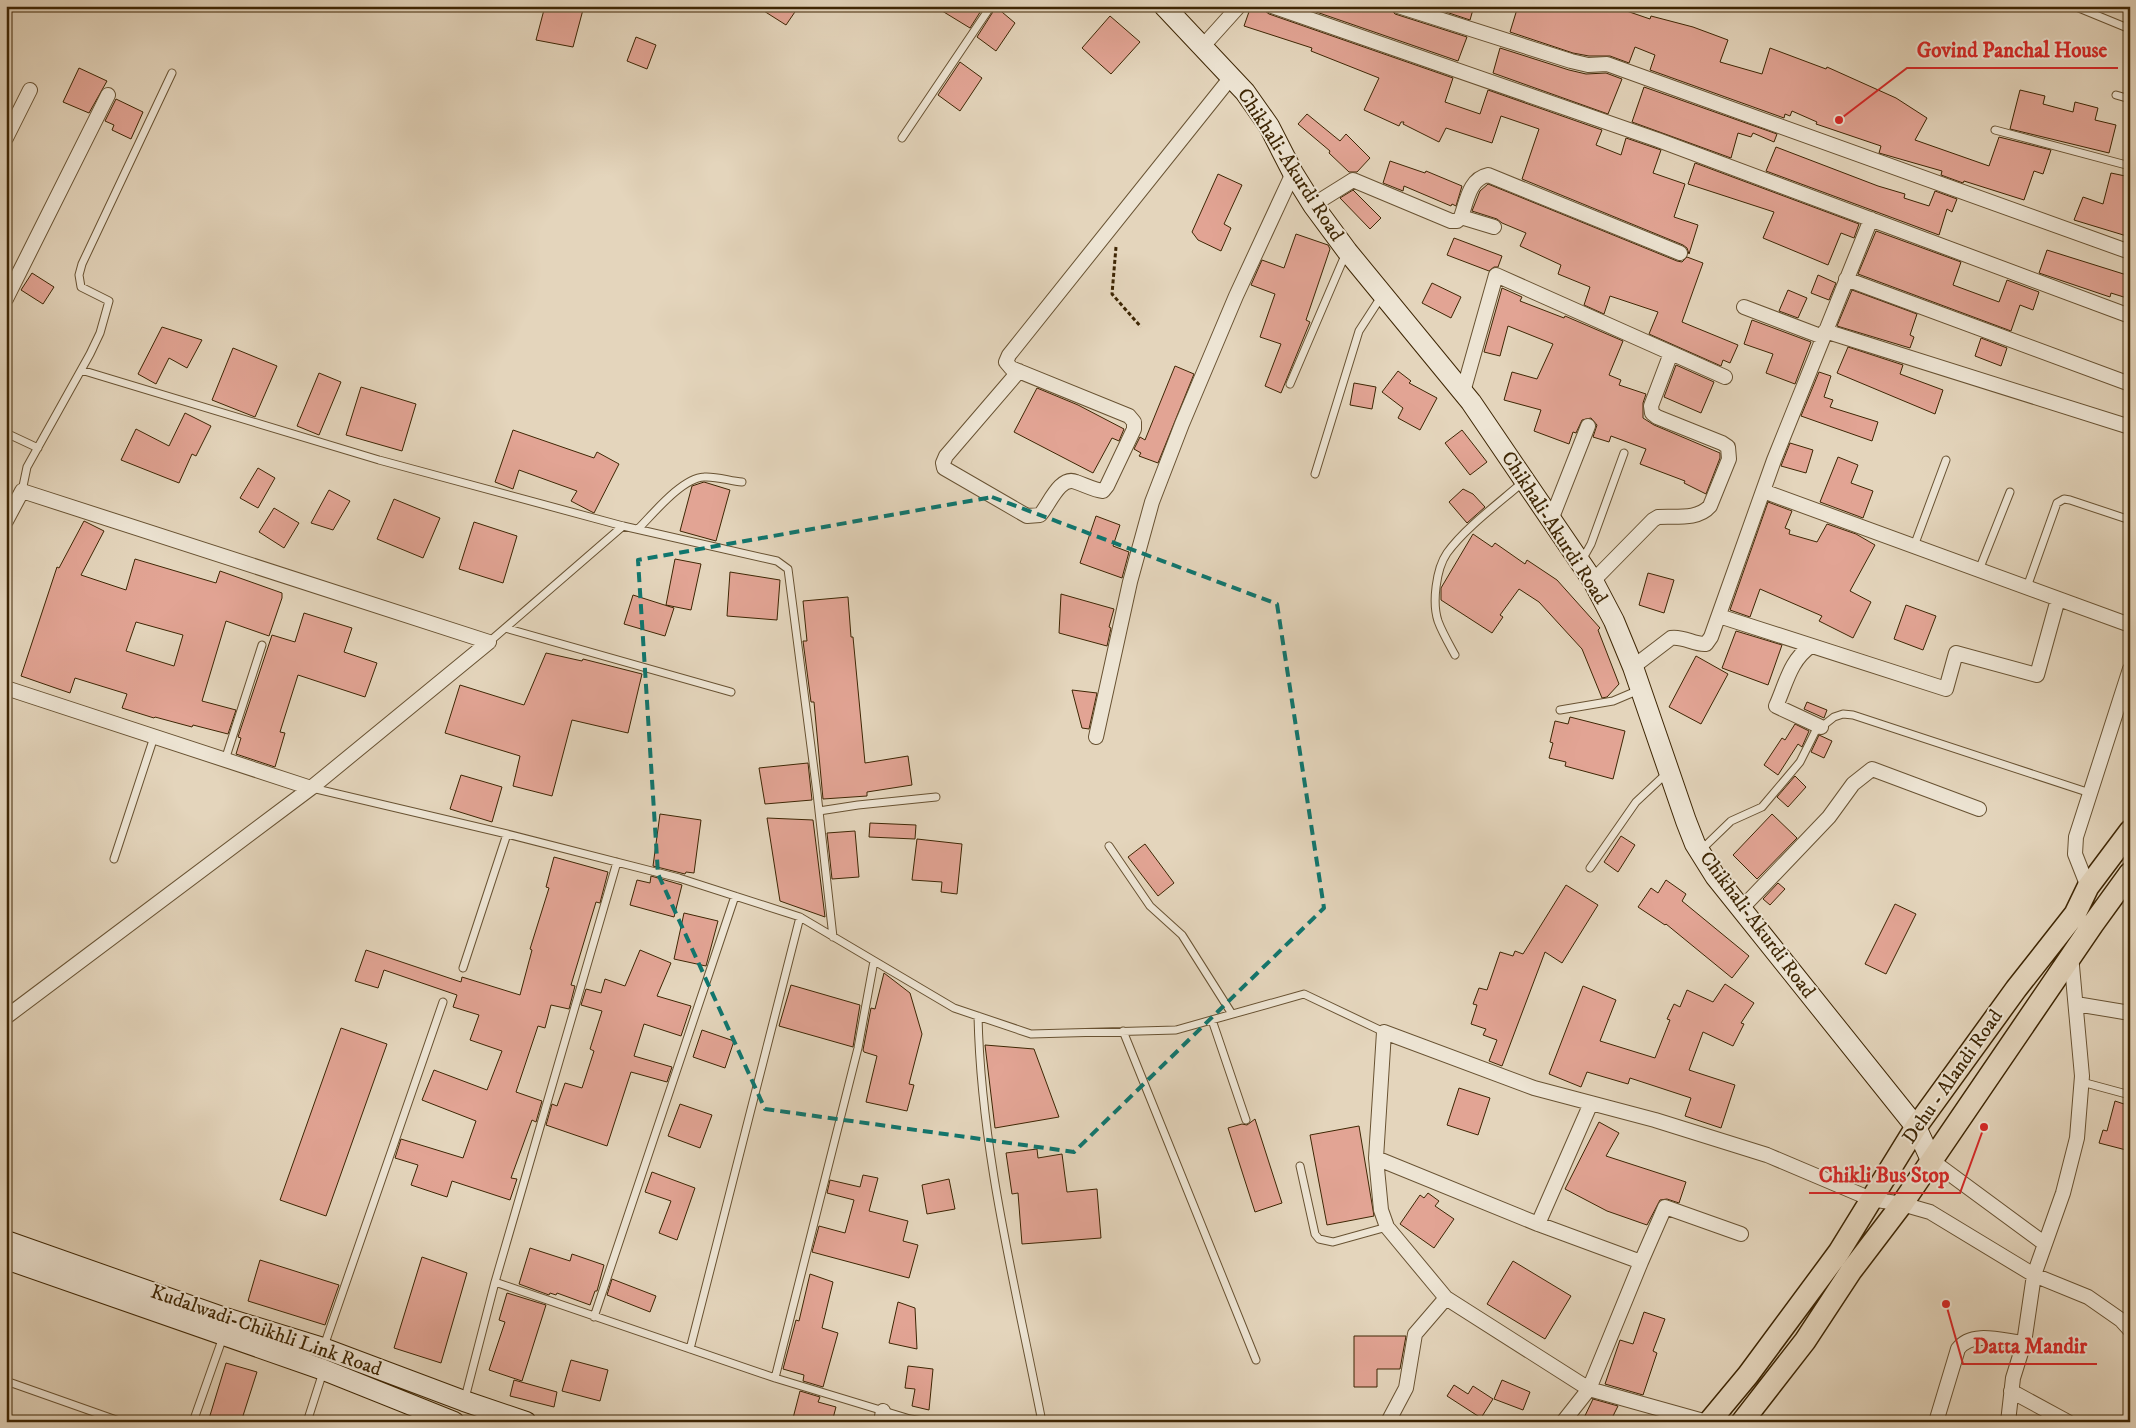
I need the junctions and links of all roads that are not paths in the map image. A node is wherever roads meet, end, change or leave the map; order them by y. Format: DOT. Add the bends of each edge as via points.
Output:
graph roads {
  1 [pos="991,6"];
  2 [pos="1164,6"];
  3 [pos="1239,6"];
  4 [pos="1272,6"];
  5 [pos="1398,6"];
  6 [pos="2074,6"];
  7 [pos="2130,30"];
  8 [pos="1203,46"];
  9 [pos="172,73"];
  10 [pos="1232,76"];
  11 [pos="30,90"];
  12 [pos="108,95"];
  13 [pos="2116,95"];
  14 [pos="2130,98"];
  15 [pos="1995,130"];
  16 [pos="6,138"];
  17 [pos="902,138"];
  18 [pos="2130,166"];
  19 [pos="1293,173"];
  20 [pos="1312,205"];
  21 [pos="1461,217"];
  22 [pos="1871,219"];
  23 [pos="1494,227"];
  24 [pos="1347,251"];
  25 [pos="1680,252"];
  26 [pos="2130,252"];
  27 [pos="1846,279"];
  28 [pos="1383,295"];
  29 [pos="6,299"];
  30 [pos="1744,307"];
  31 [pos="2130,316"];
  32 [pos="1824,334"];
  33 [pos="1671,353"];
  34 [pos="81,370"];
  35 [pos="1019,371"];
  36 [pos="1725,377"];
  37 [pos="1290,384"];
  38 [pos="2130,384"];
  39 [pos="1463,392"];
  40 [pos="1588,426"];
  41 [pos="2130,427"];
  42 [pos="6,433"];
  43 [pos="38,448"];
  44 [pos="1624,453"];
  45 [pos="1946,460"];
  46 [pos="1315,474"];
  47 [pos="1524,481"];
  48 [pos="742,482"];
  49 [pos="22,491"];
  50 [pos="1763,491"];
  51 [pos="2010,492"];
  52 [pos="1551,520"];
  53 [pos="2130,520"];
  54 [pos="6,521"];
  55 [pos="623,526"];
  56 [pos="638,529"];
  57 [pos="1914,546"];
  58 [pos="1580,562"];
  59 [pos="1979,570"];
  60 [pos="1593,581"];
  61 [pos="2027,587"];
  62 [pos="2058,599"];
  63 [pos="1718,616"];
  64 [pos="2130,625"];
  65 [pos="505,628"];
  66 [pos="489,642"];
  67 [pos="262,645"];
  68 [pos="1811,646"];
  69 [pos="1455,655"];
  70 [pos="1632,667"];
  71 [pos="2130,669"];
  72 [pos="6,688"];
  73 [pos="1641,690"];
  74 [pos="731,692"];
  75 [pos="1560,710"];
  76 [pos="1821,728"];
  77 [pos="154,737"];
  78 [pos="1096,737"];
  79 [pos="225,760"];
  80 [pos="1669,772"];
  81 [pos="311,788"];
  82 [pos="2090,792"];
  83 [pos="936,797"];
  84 [pos="1979,809"];
  85 [pos="820,811"];
  86 [pos="2130,831"];
  87 [pos="507,834"];
  88 [pos="1109,846"];
  89 [pos="1700,852"];
  90 [pos="114,859"];
  91 [pos="618,862"];
  92 [pos="1590,868"];
  93 [pos="2130,874"];
  94 [pos="2088,887"];
  95 [pos="735,896"];
  96 [pos="1741,909"];
  97 [pos="800,917"];
  98 [pos="833,937"];
  99 [pos="2071,955"];
  100 [pos="874,961"];
  101 [pos="463,968"];
  102 [pos="443,1002"];
  103 [pos="2076,1004"];
  104 [pos="2130,1013"];
  105 [pos="1232,1014"];
  106 [pos="978,1016"];
  107 [pos="6,1017"];
  108 [pos="1212,1020"];
  109 [pos="1123,1031"];
  110 [pos="1384,1032"];
  111 [pos="2082,1082"];
  112 [pos="2130,1095"];
  113 [pos="1591,1103"];
  114 [pos="1246,1120"];
  115 [pos="1916,1127"];
  116 [pos="1376,1158"];
  117 [pos="1931,1160"];
  118 [pos="1300,1166"];
  119 [pos="1870,1198"];
  120 [pos="1902,1204"];
  121 [pos="1538,1224"];
  122 [pos="1387,1227"];
  123 [pos="1741,1234"];
  124 [pos="6,1241"];
  125 [pos="2045,1244"];
  126 [pos="6,1259"];
  127 [pos="1641,1262"];
  128 [pos="2034,1275"];
  129 [pos="495,1282"];
  130 [pos="1446,1298"];
  131 [pos="594,1317"];
  132 [pos="2130,1330"];
  133 [pos="224,1335"];
  134 [pos="2024,1343"];
  135 [pos="323,1348"];
  136 [pos="690,1350"];
  137 [pos="1256,1360"];
  138 [pos="324,1370"];
  139 [pos="775,1378"];
  140 [pos="6,1381"];
  141 [pos="1589,1388"];
  142 [pos="2012,1391"];
  143 [pos="464,1402"];
  144 [pos="882,1416"];
  145 [pos="122,1422"];
  146 [pos="193,1422"];
  147 [pos="307,1422"];
  148 [pos="455,1422"];
  149 [pos="526,1422"];
  150 [pos="932,1422"];
  151 [pos="1042,1422"];
  152 [pos="1388,1422"];
  153 [pos="1563,1422"];
  154 [pos="1708,1422"];
  155 [pos="1742,1422"];
  156 [pos="1936,1422"];
  157 [pos="2008,1422"];
  158 [pos="2068,1422"];
  1 -- 17 [label="lane"];
  2 -- 8 [label="main road, Chikhali-Akurdi Road"];
  3 -- 8 [label="street"];
  4 -- 22 [label="street" via="1658,140"];
  5 -- 26 [label="street" via="1571,61 1607,64"];
  6 -- 7 [label="lane"];
  8 -- 10 [label="main road, Chikhali-Akurdi Road"];
  9 -- 34 [label="lane" via="82,264 79,275 81,287 109,301 100,332"];
  10 -- 19 [label="main road, Chikhali-Akurdi Road" via="1269,126"];
  10 -- 35 [label="street" via="1009,355 1006,362"];
  11 -- 16 [label="street"];
  12 -- 29 [label="street"];
  13 -- 14 [label="lane"];
  15 -- 18 [label="lane"];
  19 -- 20 [label="main road, Chikhali-Akurdi Road"];
  19 -- 78 [label="street" via="1236,296 1152,502 1130,582"];
  20 -- 21 [label="street" via="1353,180 1451,221"];
  20 -- 24 [label="main road, Chikhali-Akurdi Road"];
  21 -- 23 [label="street"];
  21 -- 25 [label="street" via="1474,183 1488,175"];
  22 -- 27 [label="street"];
  22 -- 31 [label="street"];
  24 -- 28 [label="main road, Chikhali-Akurdi Road"];
  24 -- 37 [label="lane"];
  27 -- 32 [label="street"];
  27 -- 38 [label="street"];
  28 -- 39 [label="main road, Chikhali-Akurdi Road"];
  28 -- 46 [label="lane" via="1359,332"];
  30 -- 32 [label="street"];
  32 -- 41 [label="street"];
  32 -- 50 [label="street"];
  33 -- 36 [label="street"];
  33 -- 39 [label="street" via="1496,275"];
  33 -- 60 [label="street" via="1651,406 1652,413 1722,443 1728,447 1729,459 1705,512 1652,520"];
  34 -- 43 [label="lane"];
  34 -- 55 [label="lane" via="379,460"];
  35 -- 35 [label="street" via="1129,416 1134,422 1103,491 1073,480 1067,481 1040,514 1027,516 944,468 946,456"];
  39 -- 47 [label="main road, Chikhali-Akurdi Road"];
  40 -- 52 [label="street"];
  42 -- 43 [label="lane"];
  43 -- 49 [label="lane" via="27,468"];
  44 -- 58 [label="lane" via="1591,544"];
  45 -- 57 [label="lane"];
  47 -- 52 [label="main road, Chikhali-Akurdi Road"];
  47 -- 69 [label="lane" via="1446,555 1435,602 1438,620"];
  48 -- 56 [label="lane" via="704,477 693,479"];
  49 -- 54 [label="street"];
  49 -- 66 [label="street"];
  50 -- 57 [label="street"];
  50 -- 63 [label="street"];
  51 -- 59 [label="lane"];
  52 -- 58 [label="main road, Chikhali-Akurdi Road"];
  53 -- 61 [label="lane" via="2070,500 2057,503"];
  55 -- 56 [label="lane"];
  55 -- 65 [label="lane"];
  56 -- 85 [label="lane" via="777,561 788,569"];
  57 -- 59 [label="street"];
  58 -- 60 [label="main road, Chikhali-Akurdi Road"];
  59 -- 61 [label="street"];
  60 -- 70 [label="main road, Chikhali-Akurdi Road" via="1614,621"];
  61 -- 62 [label="street"];
  62 -- 64 [label="street"];
  62 -- 68 [label="street" via="2037,675 1956,653 1946,689"];
  63 -- 68 [label="street"];
  63 -- 70 [label="street" via="1706,644 1671,638"];
  65 -- 66 [label="lane"];
  65 -- 74 [label="lane"];
  66 -- 81 [label="street"];
  67 -- 79 [label="lane"];
  68 -- 76 [label="street" via="1801,653 1792,667 1776,706"];
  70 -- 73 [label="main road, Chikhali-Akurdi Road"];
  71 -- 82 [label="street"];
  72 -- 77 [label="street"];
  73 -- 75 [label="lane" via="1612,702"];
  73 -- 80 [label="main road, Chikhali-Akurdi Road"];
  76 -- 82 [label="lane" via="1834,717 1852,715"];
  76 -- 89 [label="lane" via="1808,743 1800,762 1762,807 1731,821"];
  77 -- 79 [label="street"];
  77 -- 90 [label="lane"];
  79 -- 81 [label="street"];
  80 -- 89 [label="main road, Chikhali-Akurdi Road"];
  80 -- 92 [label="lane" via="1636,802"];
  81 -- 87 [label="lane"];
  81 -- 107 [label="street"];
  82 -- 94 [label="street" via="2076,838 2076,854"];
  83 -- 85 [label="lane"];
  84 -- 96 [label="street" via="1872,769 1853,784 1829,817"];
  85 -- 98 [label="lane"];
  86 -- 94 [label="main road, Dehu - Alandi Road"];
  87 -- 91 [label="lane"];
  87 -- 101 [label="lane"];
  88 -- 105 [label="lane" via="1150,906 1182,936"];
  89 -- 96 [label="main road, Chikhali-Akurdi Road"];
  91 -- 95 [label="lane"];
  91 -- 129 [label="lane"];
  93 -- 99 [label="main road, Dehu - Alandi Road"];
  94 -- 115 [label="main road, Dehu - Alandi Road" via="2075,914"];
  95 -- 97 [label="lane"];
  95 -- 131 [label="lane"];
  96 -- 115 [label="main road, Chikhali-Akurdi Road"];
  97 -- 98 [label="lane"];
  97 -- 136 [label="lane"];
  98 -- 100 [label="lane"];
  99 -- 103 [label="street"];
  99 -- 117 [label="main road, Dehu - Alandi Road"];
  100 -- 106 [label="lane" via="954,1008"];
  100 -- 139 [label="lane" via="858,1048"];
  102 -- 135 [label="lane"];
  103 -- 104 [label="street"];
  103 -- 111 [label="street"];
  105 -- 108 [label="lane"];
  105 -- 110 [label="lane" via="1304,994"];
  106 -- 109 [label="lane" via="1031,1034"];
  106 -- 151 [label="lane" via="989,1150"];
  108 -- 109 [label="lane" via="1176,1030"];
  108 -- 114 [label="lane"];
  109 -- 137 [label="lane"];
  110 -- 113 [label="street" via="1534,1088"];
  110 -- 116 [label="street"];
  111 -- 112 [label="lane"];
  111 -- 125 [label="street" via="2077,1138 2063,1194"];
  113 -- 119 [label="street" via="1767,1155"];
  113 -- 121 [label="street"];
  115 -- 117 [label="main road, Chikhali-Akurdi Road"];
  115 -- 119 [label="main road, Dehu - Alandi Road"];
  116 -- 121 [label="street"];
  116 -- 122 [label="street" via="1381,1210"];
  117 -- 120 [label="main road, Dehu - Alandi Road"];
  117 -- 125 [label="street"];
  118 -- 122 [label="lane" via="1315,1234 1319,1239 1333,1242"];
  119 -- 120 [label="street"];
  119 -- 154 [label="main road, Dehu - Alandi Road" via="1838,1252 1748,1375"];
  120 -- 128 [label="street" via="1930,1212"];
  120 -- 155 [label="main road, Dehu - Alandi Road" via="1851,1271 1805,1341"];
  121 -- 127 [label="street"];
  122 -- 130 [label="street"];
  123 -- 127 [label="street" via="1665,1208"];
  124 -- 135 [label="main road, Kudalwadi-Chikhli Link Road" via="219,1316"];
  125 -- 128 [label="street"];
  126 -- 133 [label="main road, Kudalwadi-Chikhli Link Road"];
  127 -- 141 [label="street"];
  128 -- 132 [label="street" via="2088,1297"];
  128 -- 134 [label="street"];
  129 -- 131 [label="lane"];
  129 -- 143 [label="lane"];
  130 -- 141 [label="street"];
  130 -- 152 [label="street" via="1414,1334 1406,1388"];
  131 -- 136 [label="lane"];
  133 -- 138 [label="main road, Kudalwadi-Chikhli Link Road"];
  133 -- 146 [label="lane"];
  134 -- 142 [label="street"];
  134 -- 156 [label="street" via="1982,1338 1963,1343 1958,1349"];
  135 -- 143 [label="main road, Kudalwadi-Chikhli Link Road"];
  136 -- 139 [label="lane"];
  138 -- 147 [label="lane"];
  138 -- 148 [label="main road, Kudalwadi-Chikhli Link Road"];
  139 -- 144 [label="lane"];
  140 -- 145 [label="lane"];
  141 -- 153 [label="street"];
  141 -- 154 [label="street"];
  142 -- 157 [label="street"];
  142 -- 158 [label="street"];
  143 -- 148 [label="main road"];
  143 -- 149 [label="main road, Kudalwadi-Chikhli Link Road"];
  144 -- 150 [label="lane"];
}
